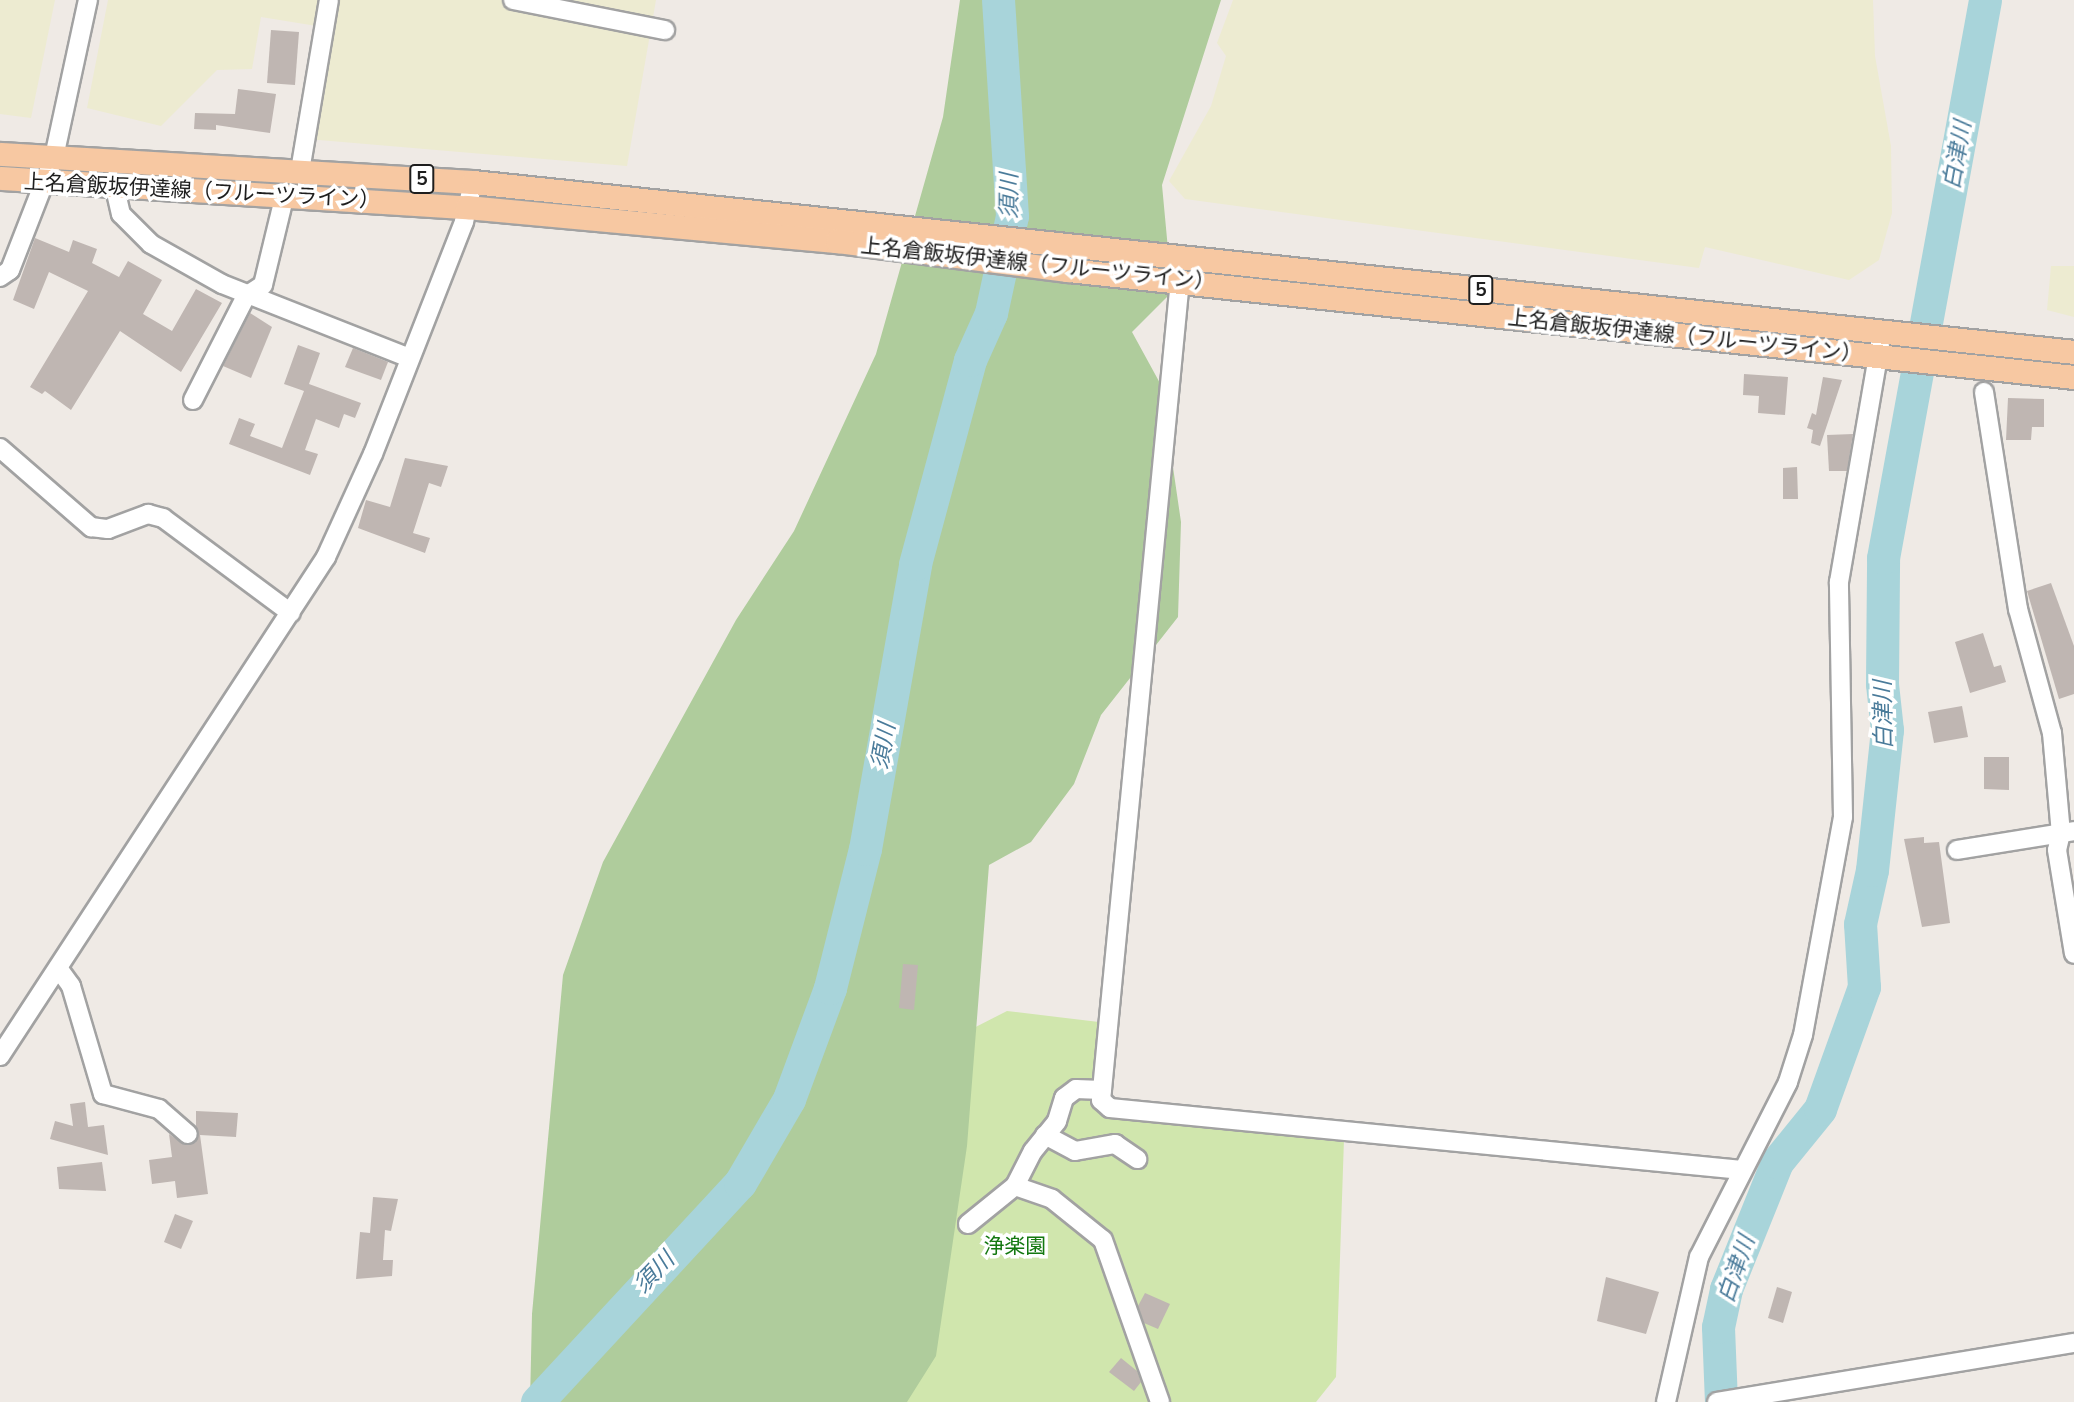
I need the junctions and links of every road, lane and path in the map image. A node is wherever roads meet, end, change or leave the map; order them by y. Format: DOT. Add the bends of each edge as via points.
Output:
graph roads {
  1 [pos="88,0"];
  2 [pos="328,0"];
  3 [pos="513,0"];
  4 [pos="665,30"];
  5 [pos="0,155"];
  6 [pos="54,158"];
  7 [pos="300,171"];
  8 [pos="0,178"];
  9 [pos="46,180"];
  10 [pos="474,182"];
  11 [pos="114,184"];
  12 [pos="285,194"];
  13 [pos="467,207"];
  14 [pos="840,231"];
  15 [pos="0,276"];
  16 [pos="1180,280"];
  17 [pos="251,292"];
  18 [pos="1888,333"];
  19 [pos="2074,352"];
  20 [pos="1885,357"];
  21 [pos="410,358"];
  22 [pos="2074,377"];
  23 [pos="1984,392"];
  24 [pos="193,400"];
  25 [pos="0,448"];
  26 [pos="290,613"];
  27 [pos="2067,832"];
  28 [pos="1958,850"];
  29 [pos="2074,954"];
  30 [pos="58,968"];
  31 [pos="6,1037"];
  32 [pos="0,1056"];
  33 [pos="1102,1090"];
  34 [pos="188,1134"];
  35 [pos="1045,1135"];
  36 [pos="1137,1159"];
  37 [pos="1742,1170"];
  38 [pos="1015,1186"];
  39 [pos="968,1224"];
  40 [pos="2074,1343"];
  41 [pos="1160,1402"];
  42 [pos="1666,1402"];
  43 [pos="1717,1402"];
  1 -- 6 [label="street"];
  2 -- 7 [label="street"];
  3 -- 4 [label="street"];
  5 -- 6 [label="main road, 上名倉飯坂伊達線（フルーツライン） / 5"];
  6 -- 7 [label="main road, 上名倉飯坂伊達線（フルーツライン） / 5"];
  6 -- 9 [label="street"];
  7 -- 10 [label="main road, 上名倉飯坂伊達線（フルーツライン） / 5"];
  8 -- 9 [label="main road, 上名倉飯坂伊達線（フルーツライン） / 5"];
  9 -- 11 [label="main road, 上名倉飯坂伊達線（フルーツライン） / 5"];
  9 -- 15 [label="street" via="10,270"];
  10 -- 13 [label="street"];
  10 -- 14 [label="main road, 上名倉飯坂伊達線（フルーツライン） / 5"];
  11 -- 12 [label="main road, 上名倉飯坂伊達線（フルーツライン） / 5"];
  11 -- 17 [label="street" via="130,228 222,284"];
  12 -- 13 [label="main road, 上名倉飯坂伊達線（フルーツライン） / 5"];
  12 -- 17 [label="street" via="263,285"];
  13 -- 14 [label="main road, 上名倉飯坂伊達線（フルーツライン） / 5"];
  13 -- 21 [label="street"];
  14 -- 16 [label="main road, 上名倉飯坂伊達線（フルーツライン） / 5" via="1068,270"];
  14 -- 18 [label="main road, 上名倉飯坂伊達線（フルーツライン） / 5" via="1069,246"];
  16 -- 20 [label="main road, 上名倉飯坂伊達線（フルーツライン） / 5"];
  16 -- 33 [label="street"];
  17 -- 21 [label="street"];
  17 -- 24 [label="street"];
  18 -- 19 [label="main road, 上名倉飯坂伊達線（フルーツライン） / 5"];
  18 -- 20 [label="street"];
  20 -- 22 [label="main road, 上名倉飯坂伊達線（フルーツライン） / 5"];
  20 -- 37 [label="street" via="1839,582 1838,688 1844,783 1839,842 1796,1060"];
  21 -- 26 [label="street" via="326,557"];
  23 -- 27 [label="street" via="2018,610 2052,733"];
  25 -- 26 [label="street" via="91,527 108,529 148,514 163,518"];
  26 -- 30 [label="street"];
  27 -- 28 [label="street"];
  27 -- 29 [label="street" via="2057,850"];
  30 -- 31 [label="street"];
  30 -- 34 [label="street" via="71,986 103,1094 159,1110"];
  31 -- 32 [label="street"];
  33 -- 35 [label="street" via="1076,1089 1065,1098 1057,1121"];
  33 -- 37 [label="street" via="1101,1100 1110,1108"];
  35 -- 36 [label="street" via="1075,1151 1115,1144"];
  35 -- 38 [label="street"];
  37 -- 42 [label="street" via="1699,1257"];
  38 -- 39 [label="street"];
  38 -- 41 [label="street" via="1052,1199 1103,1240"];
  40 -- 43 [label="street"];
}
